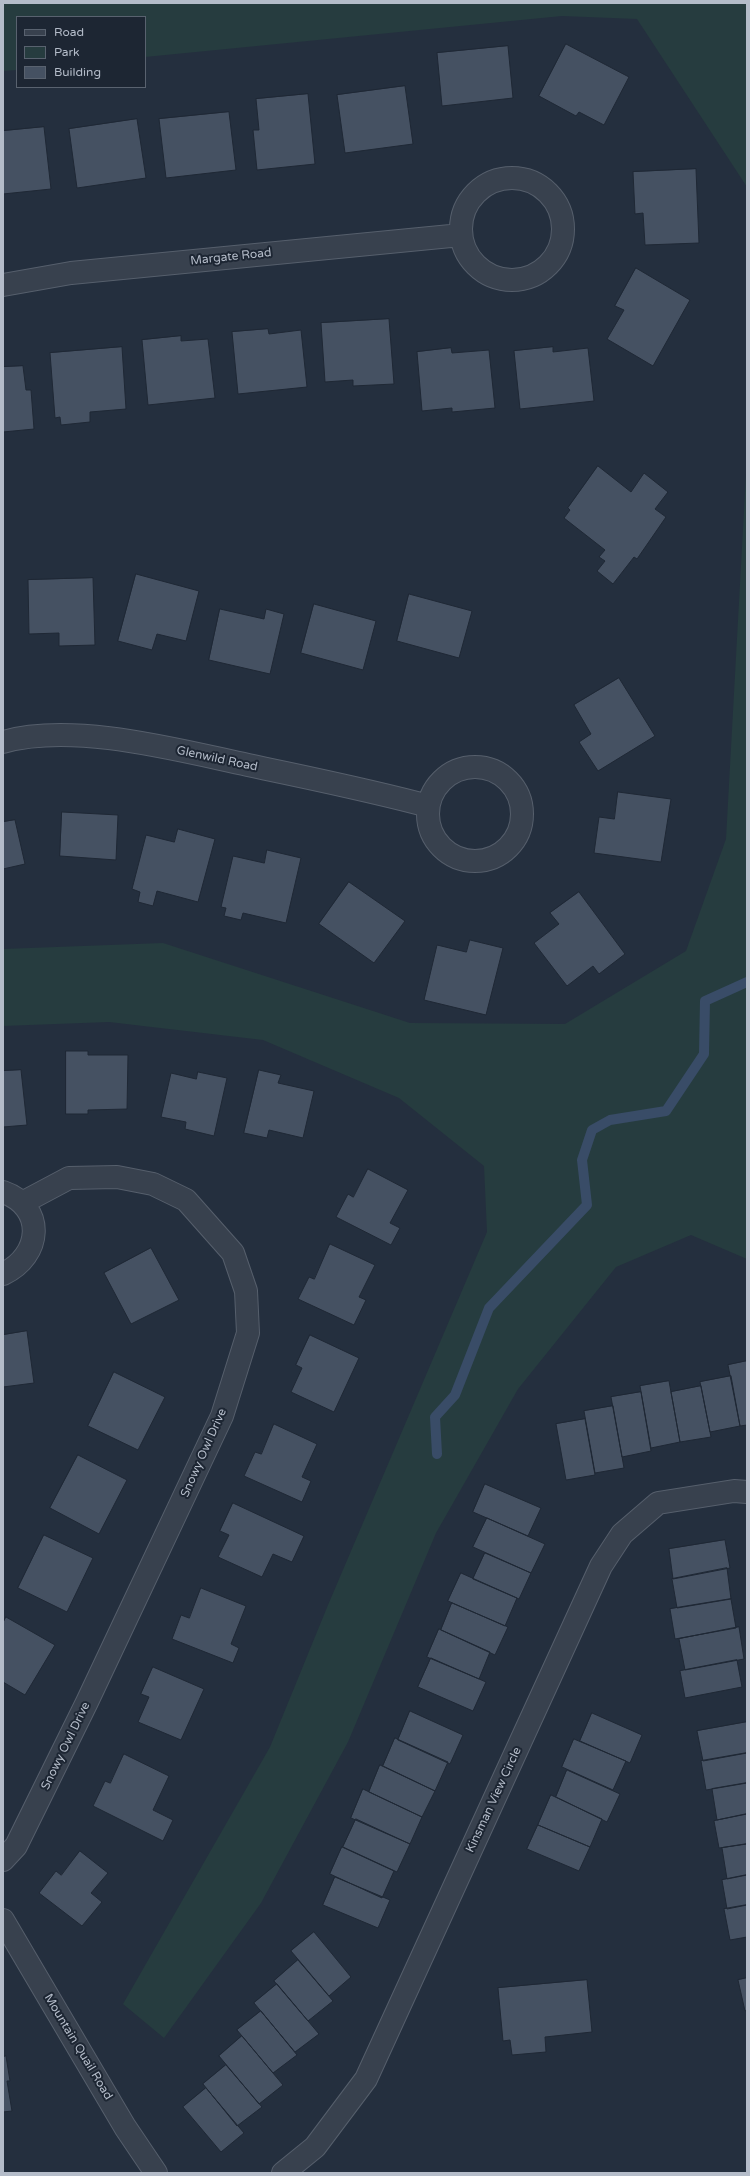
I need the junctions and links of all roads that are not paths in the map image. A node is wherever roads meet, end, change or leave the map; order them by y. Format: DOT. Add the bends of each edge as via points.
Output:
graph roads {
  1 [pos="460,235"];
  2 [pos="3,285"];
  3 [pos="3,742"];
  4 [pos="428,806"];
  5 [pos="3,1192"];
  6 [pos="22,1204"];
  7 [pos="3,1274"];
  8 [pos="747,1492"];
  9 [pos="3,1860"];
  10 [pos="3,1920"];
  11 [pos="156,2173"];
  12 [pos="283,2173"];
  1 -- 1 [label="street" via="465,251 476,266 490,276 507,280 524,279 540,271 553,260 561,244 563,227 559,209 551,195 539,185 524,179 507,178 491,182 467,203 461,218"];
  1 -- 2 [label="street, Margate Road" via="71,273"];
  3 -- 4 [label="street, Glenwild Road" via="60,735 141,743 386,794"];
  4 -- 4 [label="street" via="428,822 434,838 444,849 458,858 474,861 490,858 504,850 515,838 521,823 521,806 516,791 500,775 480,767 453,772 441,781 433,792"];
  5 -- 6 [label="street" via="12,1195"];
  6 -- 7 [label="street" via="30,1215 34,1230 32,1244 26,1258 16,1268"];
  6 -- 9 [label="street, Snowy Owl Drive" via="69,1178 117,1177 153,1184 186,1200 233,1252 246,1291 248,1333 222,1416 88,1702 20,1840"];
  8 -- 12 [label="street, Kinsman View Circle" via="734,1491 658,1504 622,1534 601,1566 366,2079 315,2147"];
  10 -- 11 [label="street, Mountain Quail Road" via="125,2127"];
}
